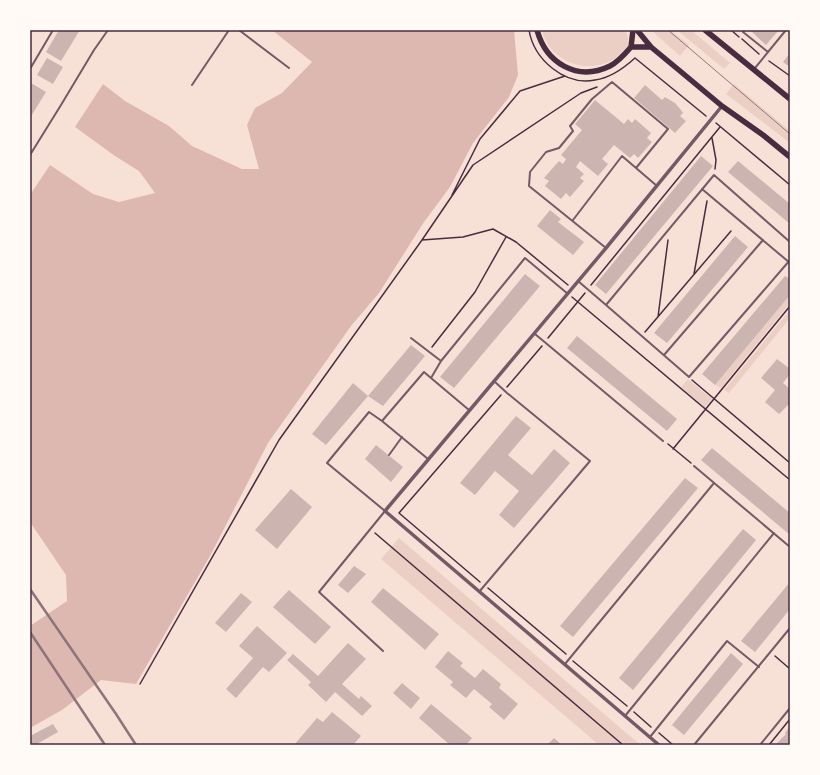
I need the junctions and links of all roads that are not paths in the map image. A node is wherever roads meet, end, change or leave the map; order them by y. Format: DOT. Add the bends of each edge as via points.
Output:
graph roads {
  1 [pos="53,30"];
  2 [pos="108,30"];
  3 [pos="229,30"];
  4 [pos="239,30"];
  5 [pos="536,30"];
  6 [pos="633,30"];
  7 [pos="637,30"];
  8 [pos="706,30"];
  9 [pos="745,30"];
  10 [pos="786,30"];
  11 [pos="651,47"];
  12 [pos="631,48"];
  13 [pos="768,52"];
  14 [pos="289,68"];
  15 [pos="30,69"];
  16 [pos="754,69"];
  17 [pos="192,84"];
  18 [pos="790,99"];
  19 [pos="722,106"];
  20 [pos="30,155"];
  21 [pos="790,157"];
  22 [pos="636,168"];
  23 [pos="657,186"];
  24 [pos="702,188"];
  25 [pos="573,220"];
  26 [pos="763,240"];
  27 [pos="790,242"];
  28 [pos="606,248"];
  29 [pos="789,262"];
  30 [pos="578,281"];
  31 [pos="568,294"];
  32 [pos="606,306"];
  33 [pos="534,334"];
  34 [pos="411,338"];
  35 [pos="664,355"];
  36 [pos="440,361"];
  37 [pos="431,378"];
  38 [pos="494,381"];
  39 [pos="470,410"];
  40 [pos="382,420"];
  41 [pos="402,437"];
  42 [pos="663,441"];
  43 [pos="389,455"];
  44 [pos="428,459"];
  45 [pos="694,466"];
  46 [pos="714,483"];
  47 [pos="385,511"];
  48 [pos="774,533"];
  49 [pos="790,547"];
  50 [pos="479,592"];
  51 [pos="790,628"];
  52 [pos="383,651"];
  53 [pos="565,664"];
  54 [pos="759,667"];
  55 [pos="790,708"];
  56 [pos="625,716"];
  57 [pos="650,737"];
  58 [pos="659,745"];
  59 [pos="694,745"];
  60 [pos="760,745"];
  1 -- 15 [label="lane"];
  2 -- 20 [label="lane"];
  3 -- 17 [label="lane"];
  4 -- 14 [label="lane"];
  5 -- 12 [label="main road" via="547,53 556,62 583,71 596,71 611,66"];
  6 -- 12 [label="main road"];
  7 -- 11 [label="main road"];
  8 -- 16 [label="main road"];
  9 -- 13 [label="lane" via="744,32"];
  10 -- 13 [label="lane"];
  11 -- 12 [label="main road"];
  11 -- 19 [label="main road"];
  13 -- 16 [label="lane"];
  16 -- 18 [label="main road"];
  19 -- 21 [label="main road"];
  19 -- 23 [label="street"];
  22 -- 23 [label="lane"];
  22 -- 25 [label="lane" via="622,156"];
  22 -- 25 [label="lane" via="668,129 612,82 592,99 570,126 573,132 559,148 546,152 530,172 529,186"];
  23 -- 28 [label="street"];
  24 -- 26 [label="lane"];
  24 -- 27 [label="lane" via="714,175"];
  24 -- 32 [label="lane"];
  25 -- 28 [label="lane"];
  26 -- 29 [label="lane"];
  26 -- 35 [label="lane"];
  28 -- 30 [label="street"];
  29 -- 35 [label="lane" via="689,377"];
  30 -- 31 [label="street"];
  30 -- 32 [label="lane"];
  31 -- 33 [label="street"];
  31 -- 36 [label="lane" via="525,258"];
  32 -- 35 [label="lane"];
  33 -- 38 [label="street"];
  33 -- 42 [label="lane"];
  34 -- 36 [label="lane"];
  36 -- 37 [label="lane"];
  37 -- 39 [label="lane"];
  37 -- 40 [label="lane" via="424,372"];
  38 -- 39 [label="street"];
  38 -- 50 [label="lane" via="590,461"];
  39 -- 44 [label="street"];
  40 -- 41 [label="lane"];
  40 -- 47 [label="lane" via="369,412 327,463"];
  41 -- 43 [label="lane"];
  41 -- 44 [label="lane"];
  44 -- 47 [label="street"];
  45 -- 46 [label="lane"];
  46 -- 48 [label="lane"];
  46 -- 53 [label="lane"];
  47 -- 50 [label="street"];
  47 -- 52 [label="lane" via="319,592"];
  48 -- 49 [label="lane"];
  48 -- 56 [label="lane"];
  50 -- 53 [label="street"];
  51 -- 54 [label="lane"];
  53 -- 56 [label="street"];
  54 -- 57 [label="lane" via="727,641"];
  54 -- 59 [label="lane"];
  55 -- 60 [label="lane"];
  56 -- 57 [label="street"];
  57 -- 58 [label="street"];
}
